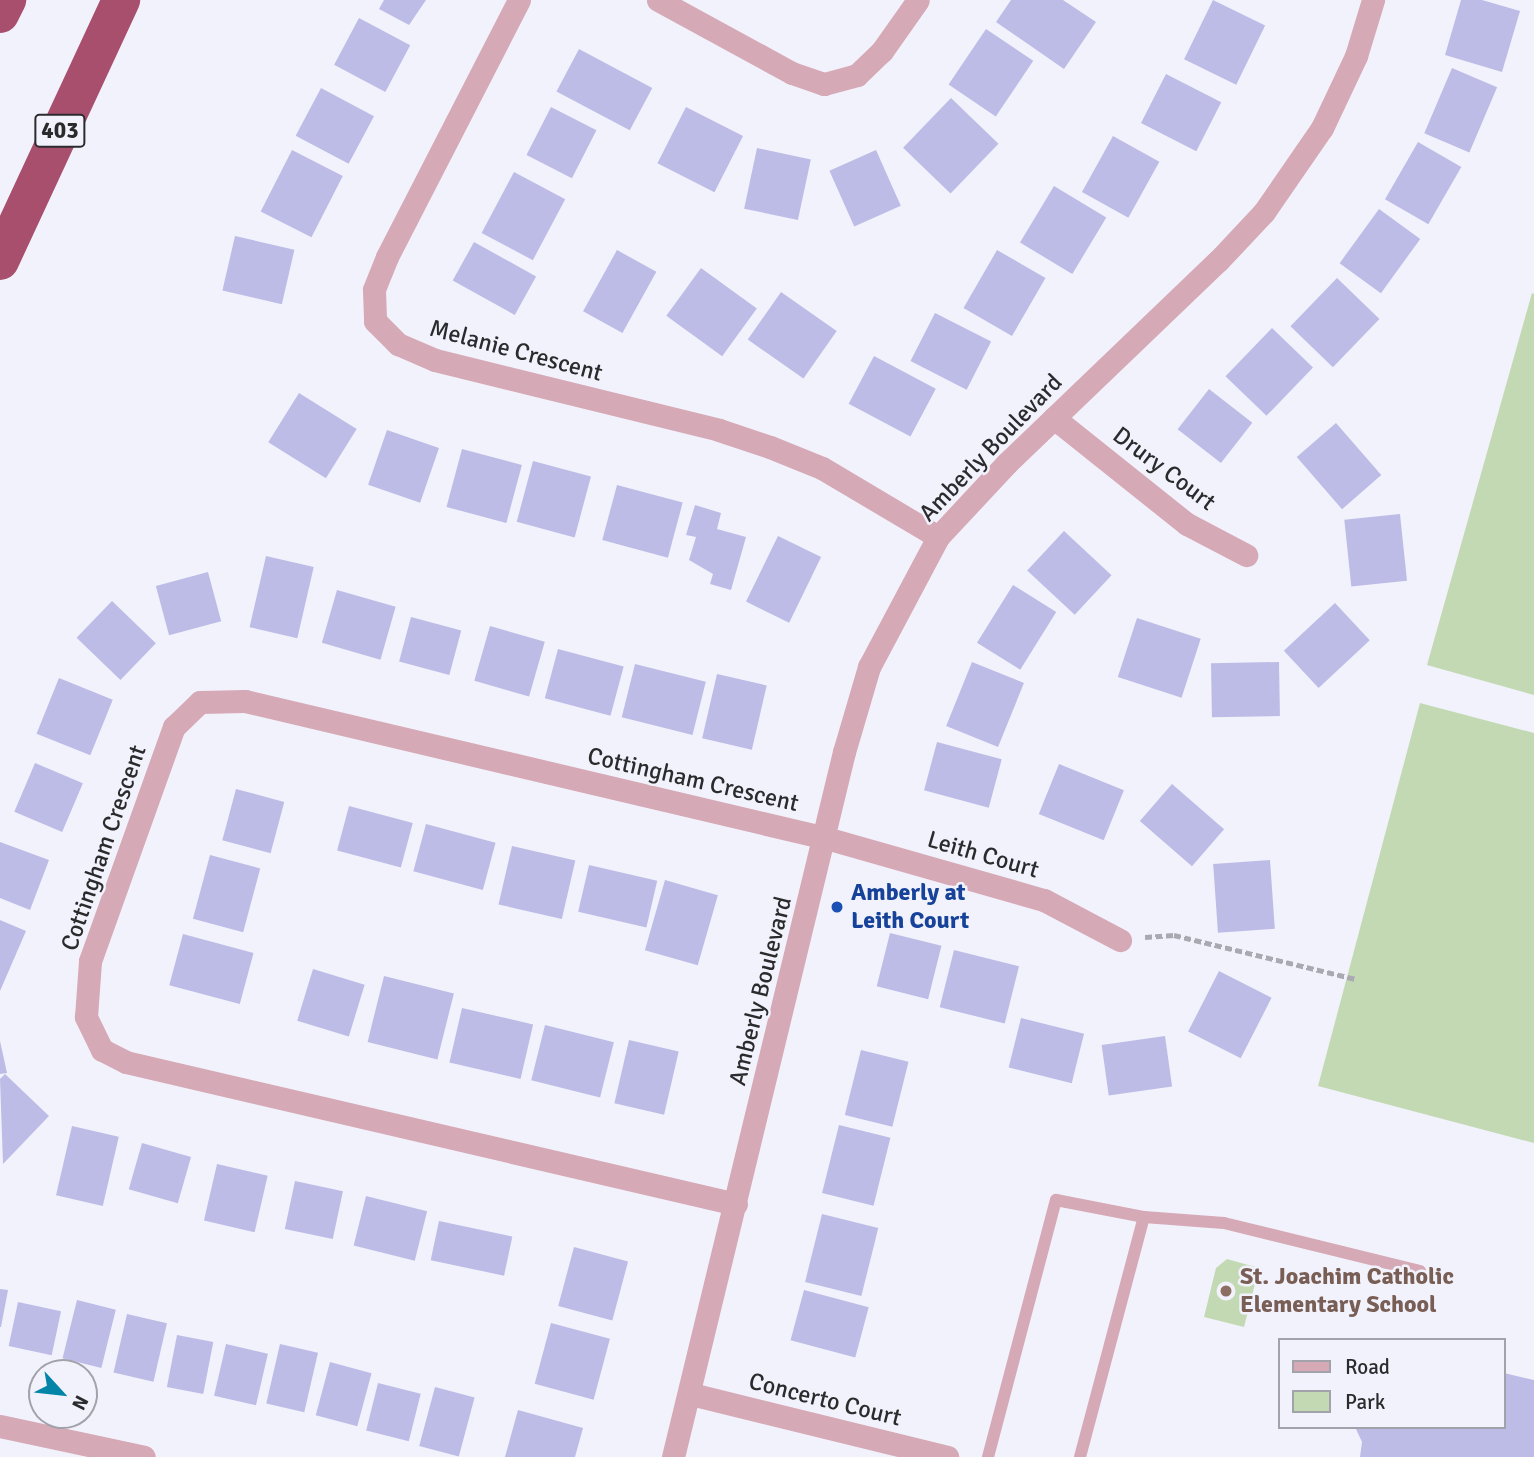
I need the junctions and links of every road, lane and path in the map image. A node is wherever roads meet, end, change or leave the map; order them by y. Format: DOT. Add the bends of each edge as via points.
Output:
graph roads {
  1 [pos="7,0"];
  2 [pos="121,0"];
  3 [pos="519,0"];
  4 [pos="658,0"];
  5 [pos="918,0"];
  6 [pos="1373,0"];
  7 [pos="0,13"];
  8 [pos="0,261"];
  9 [pos="1054,418"];
  10 [pos="939,537"];
  11 [pos="1246,555"];
  12 [pos="826,838"];
  13 [pos="1120,940"];
  14 [pos="1356,979"];
  15 [pos="736,1204"];
  16 [pos="1144,1217"];
  17 [pos="1420,1271"];
  18 [pos="691,1394"];
  19 [pos="0,1426"];
  20 [pos="144,1457"];
  21 [pos="673,1457"];
  22 [pos="947,1457"];
  23 [pos="988,1457"];
  24 [pos="1080,1457"];
  1 -- 7 [label="highway"];
  2 -- 8 [label="highway, 403"];
  3 -- 10 [label="street, Melanie Crescent" via="387,257 374,290 375,321 398,344 435,360 719,430 770,447 822,468"];
  4 -- 5 [label="street" via="792,73 824,83 858,75 882,51"];
  6 -- 9 [label="street, Amberly Boulevard" via="1356,56 1322,128 1264,212"];
  9 -- 10 [label="street, Amberly Boulevard"];
  9 -- 11 [label="street, Drury Court" via="1187,524"];
  10 -- 12 [label="street, Amberly Boulevard" via="869,667 844,752"];
  12 -- 13 [label="street, Leith Court" via="1044,900"];
  12 -- 15 [label="street, Amberly Boulevard"];
  12 -- 15 [label="street, Cottingham Crescent" via="245,701 200,702 174,727 90,961 86,1017 102,1050 127,1062"];
  13 -- 14 [label="path" via="1174,935"];
  15 -- 18 [label="street, Amberly Boulevard"];
  16 -- 17 [label="lane" via="1224,1223"];
  16 -- 23 [label="lane" via="1056,1200"];
  16 -- 24 [label="lane"];
  18 -- 21 [label="street, Amberly Boulevard"];
  18 -- 22 [label="street, Concerto Court"];
  19 -- 20 [label="street"];
}
